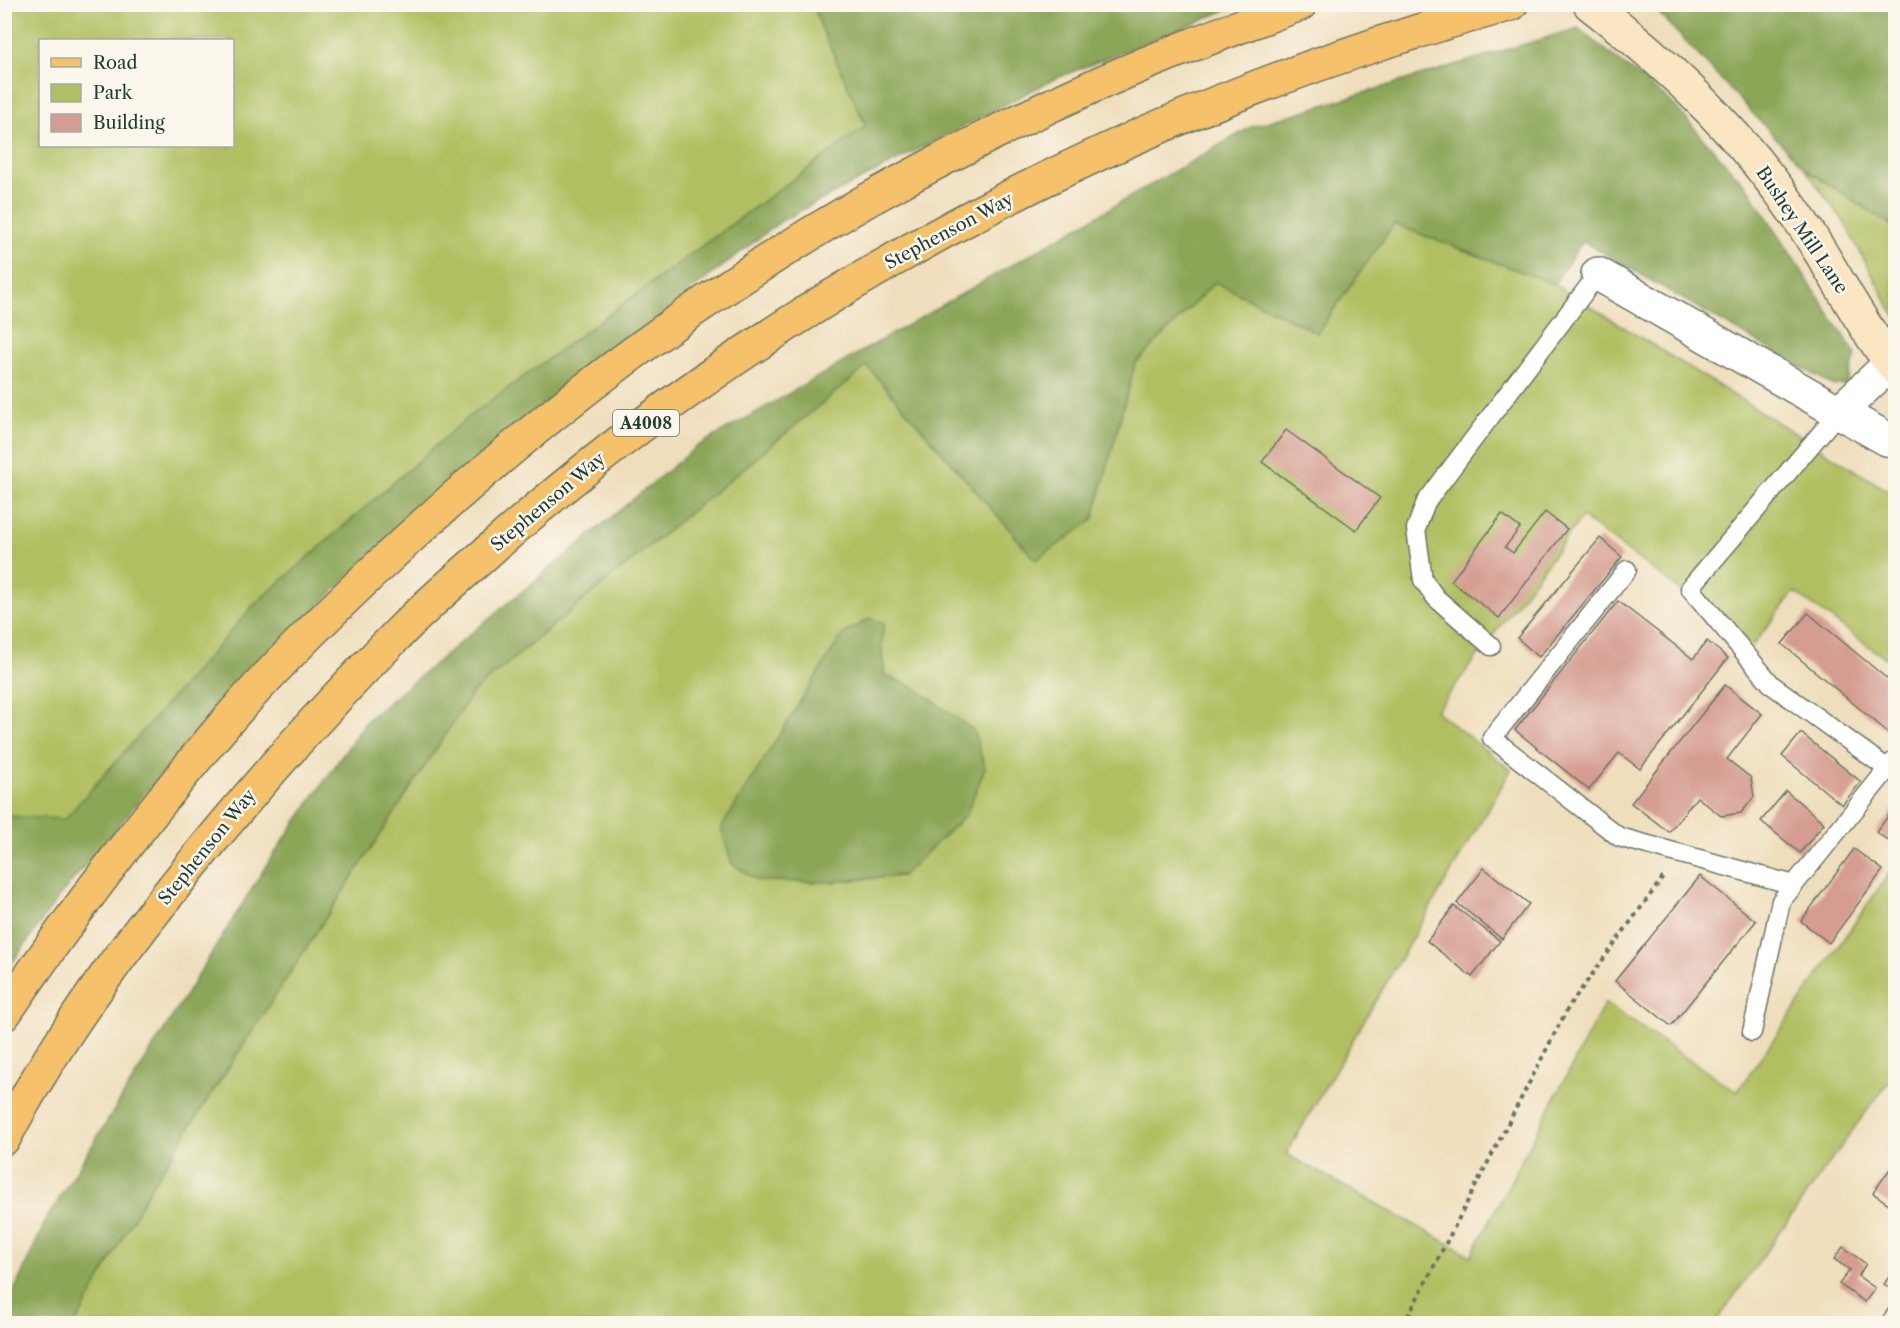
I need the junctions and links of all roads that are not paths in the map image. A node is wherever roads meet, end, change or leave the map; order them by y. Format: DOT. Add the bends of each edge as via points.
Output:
graph roads {
  1 [pos="1300,4"];
  2 [pos="1511,4"];
  3 [pos="1590,4"];
  4 [pos="1598,274"];
  5 [pos="1893,366"];
  6 [pos="1839,412"];
  7 [pos="1896,440"];
  8 [pos="1628,570"];
  9 [pos="1491,646"];
  10 [pos="1892,764"];
  11 [pos="1794,885"];
  12 [pos="4,1014"];
  13 [pos="1752,1032"];
  14 [pos="4,1138"];
  1 -- 12 [label="main road" via="1187,47 1034,114 864,202 767,260 647,343 529,433 364,579 231,717 147,817"];
  2 -- 14 [label="main road, Stephenson Way / A4008" via="1350,52 1209,105 1070,167 969,219 808,311 600,457 401,630 266,775 110,971 28,1093"];
  3 -- 5 [label="street, Bushey Mill Lane" via="1676,76 1770,178"];
  4 -- 6 [label="street"];
  4 -- 9 [label="lane" via="1426,502 1416,529 1424,580 1436,598"];
  5 -- 6 [label="street"];
  6 -- 7 [label="street" via="1887,439"];
  6 -- 10 [label="lane" via="1690,588 1772,685"];
  8 -- 11 [label="lane" via="1492,738 1619,837"];
  10 -- 11 [label="lane"];
  11 -- 13 [label="lane" via="1781,901"];
}
